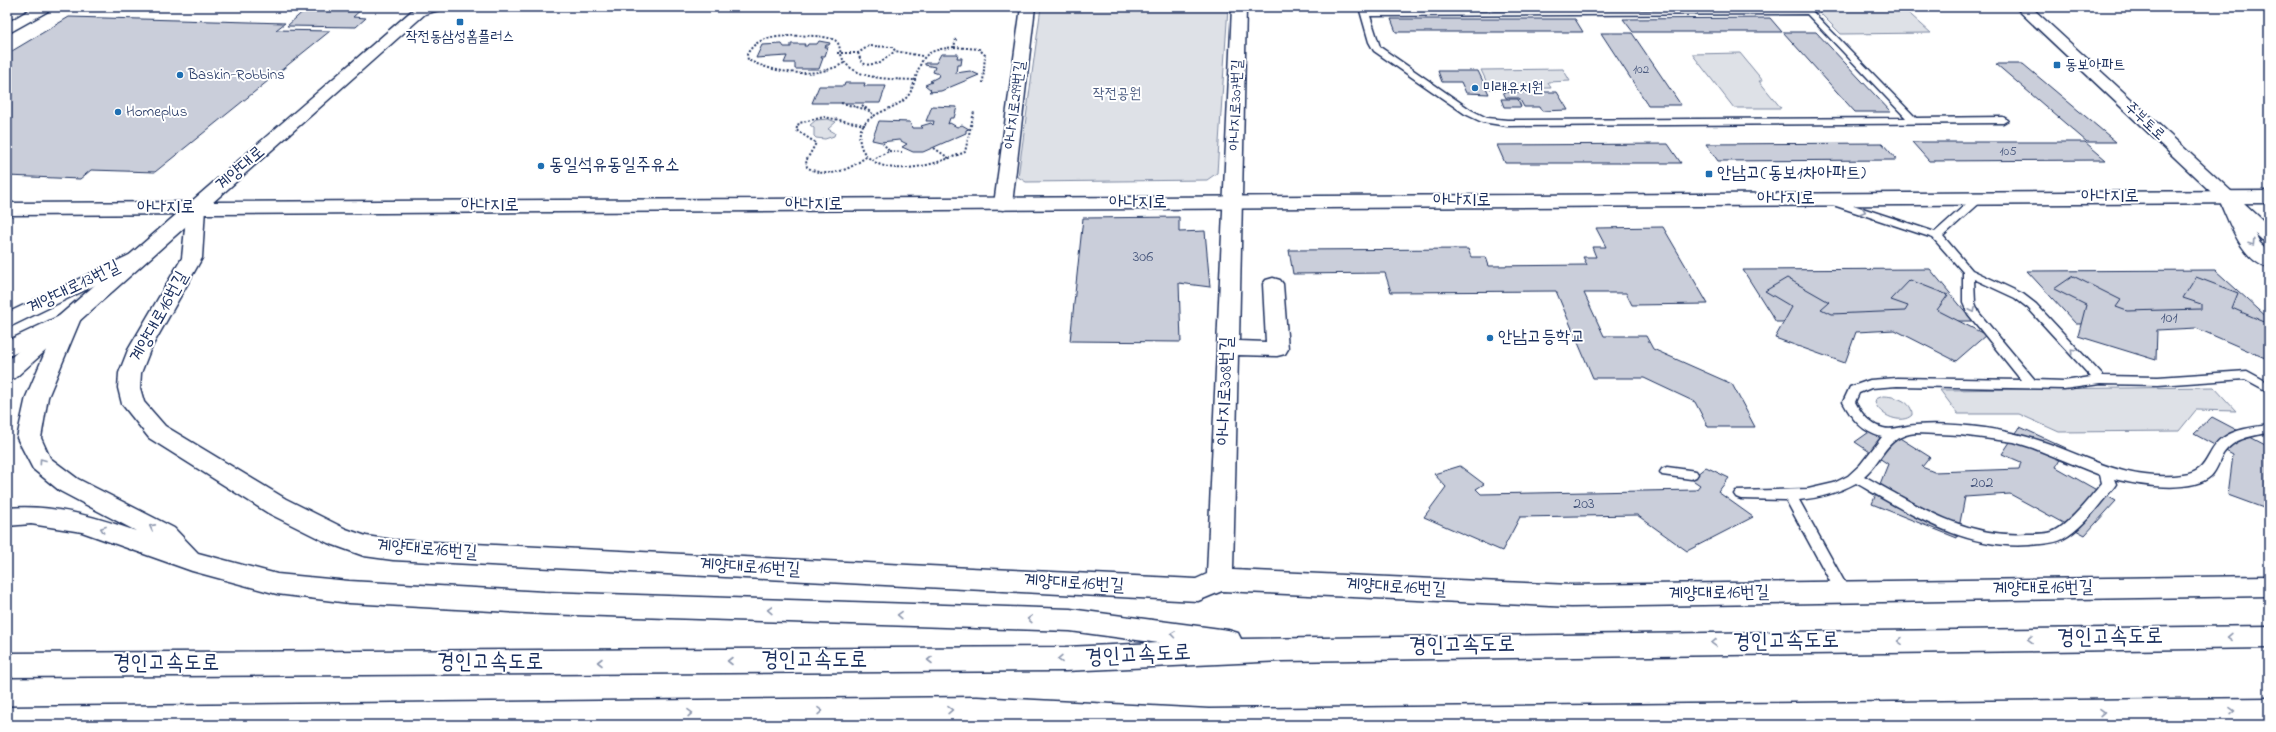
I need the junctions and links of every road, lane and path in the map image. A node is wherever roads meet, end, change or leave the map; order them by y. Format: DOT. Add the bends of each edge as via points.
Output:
graph roads {
  1 [pos="45,7"];
  2 [pos="1028,7"];
  3 [pos="1239,7"];
  4 [pos="2022,7"];
  5 [pos="424,8"];
  6 [pos="1806,9"];
  7 [pos="1364,10"];
  8 [pos="7,29"];
  9 [pos="956,40"];
  10 [pos="954,47"];
  11 [pos="895,51"];
  12 [pos="838,53"];
  13 [pos="858,53"];
  14 [pos="922,56"];
  15 [pos="844,63"];
  16 [pos="914,80"];
  17 [pos="983,83"];
  18 [pos="841,103"];
  19 [pos="862,105"];
  20 [pos="868,110"];
  21 [pos="974,112"];
  22 [pos="875,116"];
  23 [pos="2003,120"];
  24 [pos="1914,121"];
  25 [pos="865,125"];
  26 [pos="883,143"];
  27 [pos="934,148"];
  28 [pos="889,151"];
  29 [pos="902,152"];
  30 [pos="867,156"];
  31 [pos="951,159"];
  32 [pos="871,160"];
  33 [pos="2269,196"];
  34 [pos="2227,197"];
  35 [pos="1979,198"];
  36 [pos="1826,199"];
  37 [pos="1232,202"];
  38 [pos="1003,204"];
  39 [pos="196,208"];
  40 [pos="7,209"];
  41 [pos="2269,226"];
  42 [pos="1937,236"];
  43 [pos="2269,236"];
  44 [pos="141,256"];
  45 [pos="2269,262"];
  46 [pos="1968,272"];
  47 [pos="1272,284"];
  48 [pos="70,318"];
  49 [pos="7,320"];
  50 [pos="1227,348"];
  51 [pos="7,350"];
  52 [pos="7,373"];
  53 [pos="2100,380"];
  54 [pos="2031,384"];
  55 [pos="2269,388"];
  56 [pos="2269,429"];
  57 [pos="1898,431"];
  58 [pos="2106,471"];
  59 [pos="1667,472"];
  60 [pos="1691,474"];
  61 [pos="1855,477"];
  62 [pos="1741,494"];
  63 [pos="1790,495"];
  64 [pos="7,517"];
  65 [pos="192,561"];
  66 [pos="1220,580"];
  67 [pos="2269,586"];
  68 [pos="1843,592"];
  69 [pos="2269,636"];
  70 [pos="1281,649"];
  71 [pos="7,665"];
  72 [pos="2269,711"];
  73 [pos="7,720"];
  74 [pos="1209,722"];
  75 [pos="1165,725"];
  1 -- 8 [label="main road"];
  2 -- 38 [label="main road, 아나지로299번길"];
  3 -- 37 [label="main road, 아나지로307번길"];
  4 -- 34 [label="main road, 주부토로"];
  5 -- 39 [label="main road, 계양대로"];
  6 -- 7 [label="lane"];
  6 -- 24 [label="lane"];
  7 -- 24 [label="lane" via="1377,49 1468,112 1485,120 1507,123"];
  9 -- 10 [label="path"];
  10 -- 14 [label="path" via="930,51"];
  10 -- 17 [label="path" via="974,48 985,55"];
  11 -- 13 [label="path" via="893,47 874,46 862,49"];
  11 -- 13 [label="path" via="875,66 866,66"];
  11 -- 14 [label="path"];
  12 -- 13 [label="path"];
  12 -- 15 [label="path"];
  12 -- 15 [label="path" via="838,44 834,39 823,37 765,39 758,42 747,54 748,60 755,65 796,72 821,72"];
  14 -- 16 [label="path"];
  15 -- 16 [label="path" via="864,75 878,79"];
  16 -- 22 [label="path" via="908,95 894,107"];
  18 -- 20 [label="path"];
  19 -- 20 [label="path"];
  20 -- 22 [label="path"];
  21 -- 31 [label="path" via="965,152"];
  22 -- 25 [label="path"];
  23 -- 24 [label="lane"];
  25 -- 30 [label="path" via="859,135 859,144"];
  25 -- 30 [label="path" via="820,116 799,123 796,130 816,143 806,161 810,170 838,172 858,164"];
  26 -- 28 [label="path"];
  27 -- 31 [label="path"];
  28 -- 29 [label="path"];
  28 -- 32 [label="path"];
  30 -- 32 [label="path"];
  31 -- 32 [label="path" via="928,166 909,168 880,164"];
  33 -- 34 [label="main road, 아나지로"];
  34 -- 35 [label="main road, 아나지로"];
  34 -- 41 [label="main road"];
  34 -- 43 [label="main road, 주부토로"];
  34 -- 45 [label="main road, one-way" via="2252,246"];
  35 -- 36 [label="main road, 아나지로"];
  35 -- 42 [label="lane"];
  36 -- 37 [label="main road, 아나지로"];
  36 -- 42 [label="lane, one-way"];
  37 -- 38 [label="main road, 아나지로"];
  37 -- 50 [label="main road, 아나지로308번길"];
  38 -- 39 [label="main road, 아나지로"];
  39 -- 40 [label="main road, 아나지로"];
  39 -- 44 [label="main road, 계양대로"];
  39 -- 66 [label="main road, 계양대로16번길" via="192,258 139,350 130,373 129,388 133,404 157,432 277,506 337,536 364,546 393,550 1198,590"];
  42 -- 46 [label="lane"];
  44 -- 48 [label="main road, 계양대로"];
  44 -- 49 [label="main road, 계양대로13번길"];
  53 -- 46 [label="lane, one-way" via="2032,306 2019,296"];
  46 -- 54 [label="lane, one-way" via="1969,303 1974,314"];
  47 -- 50 [label="main road" via="1277,348"];
  48 -- 51 [label="main road"];
  48 -- 52 [label="main road, 계양대로"];
  65 -- 48 [label="main road, one-way" via="165,534 69,485 41,463 29,438 37,396"];
  50 -- 66 [label="main road, 아나지로308번길"];
  53 -- 54 [label="lane" via="2064,385"];
  53 -- 55 [label="lane" via="2158,381 2247,375"];
  54 -- 57 [label="lane" via="1897,382 1870,384 1854,390 1849,402 1866,426 1882,433"];
  56 -- 58 [label="lane" via="2231,439 2224,444 2211,468 2202,475 2185,480 2160,481 2126,477"];
  57 -- 58 [label="lane" via="1946,429 1997,435 2031,442"];
  57 -- 61 [label="lane" via="1882,443 1865,468"];
  58 -- 61 [label="lane" via="2109,484 2098,498 2057,536 2020,542 2000,542 1974,537 1941,524"];
  59 -- 60 [label="lane"];
  61 -- 63 [label="lane" via="1847,484 1825,491"];
  62 -- 63 [label="lane"];
  63 -- 68 [label="lane"];
  65 -- 64 [label="main road, one-way" via="84,523 31,515"];
  70 -- 65 [label="main road, one-way" via="1070,620 544,603 349,592 277,584"];
  66 -- 68 [label="main road, 계양대로16번길" via="1571,596"];
  67 -- 68 [label="main road, 계양대로16번길"];
  69 -- 70 [label="main road, 경인고속도로, one-way"];
  70 -- 71 [label="main road, 경인고속도로, one-way" via="1065,659"];
  74 -- 72 [label="main road, one-way"];
  73 -- 74 [label="main road, one-way" via="977,710"];
  74 -- 75 [label="main road"];
}
